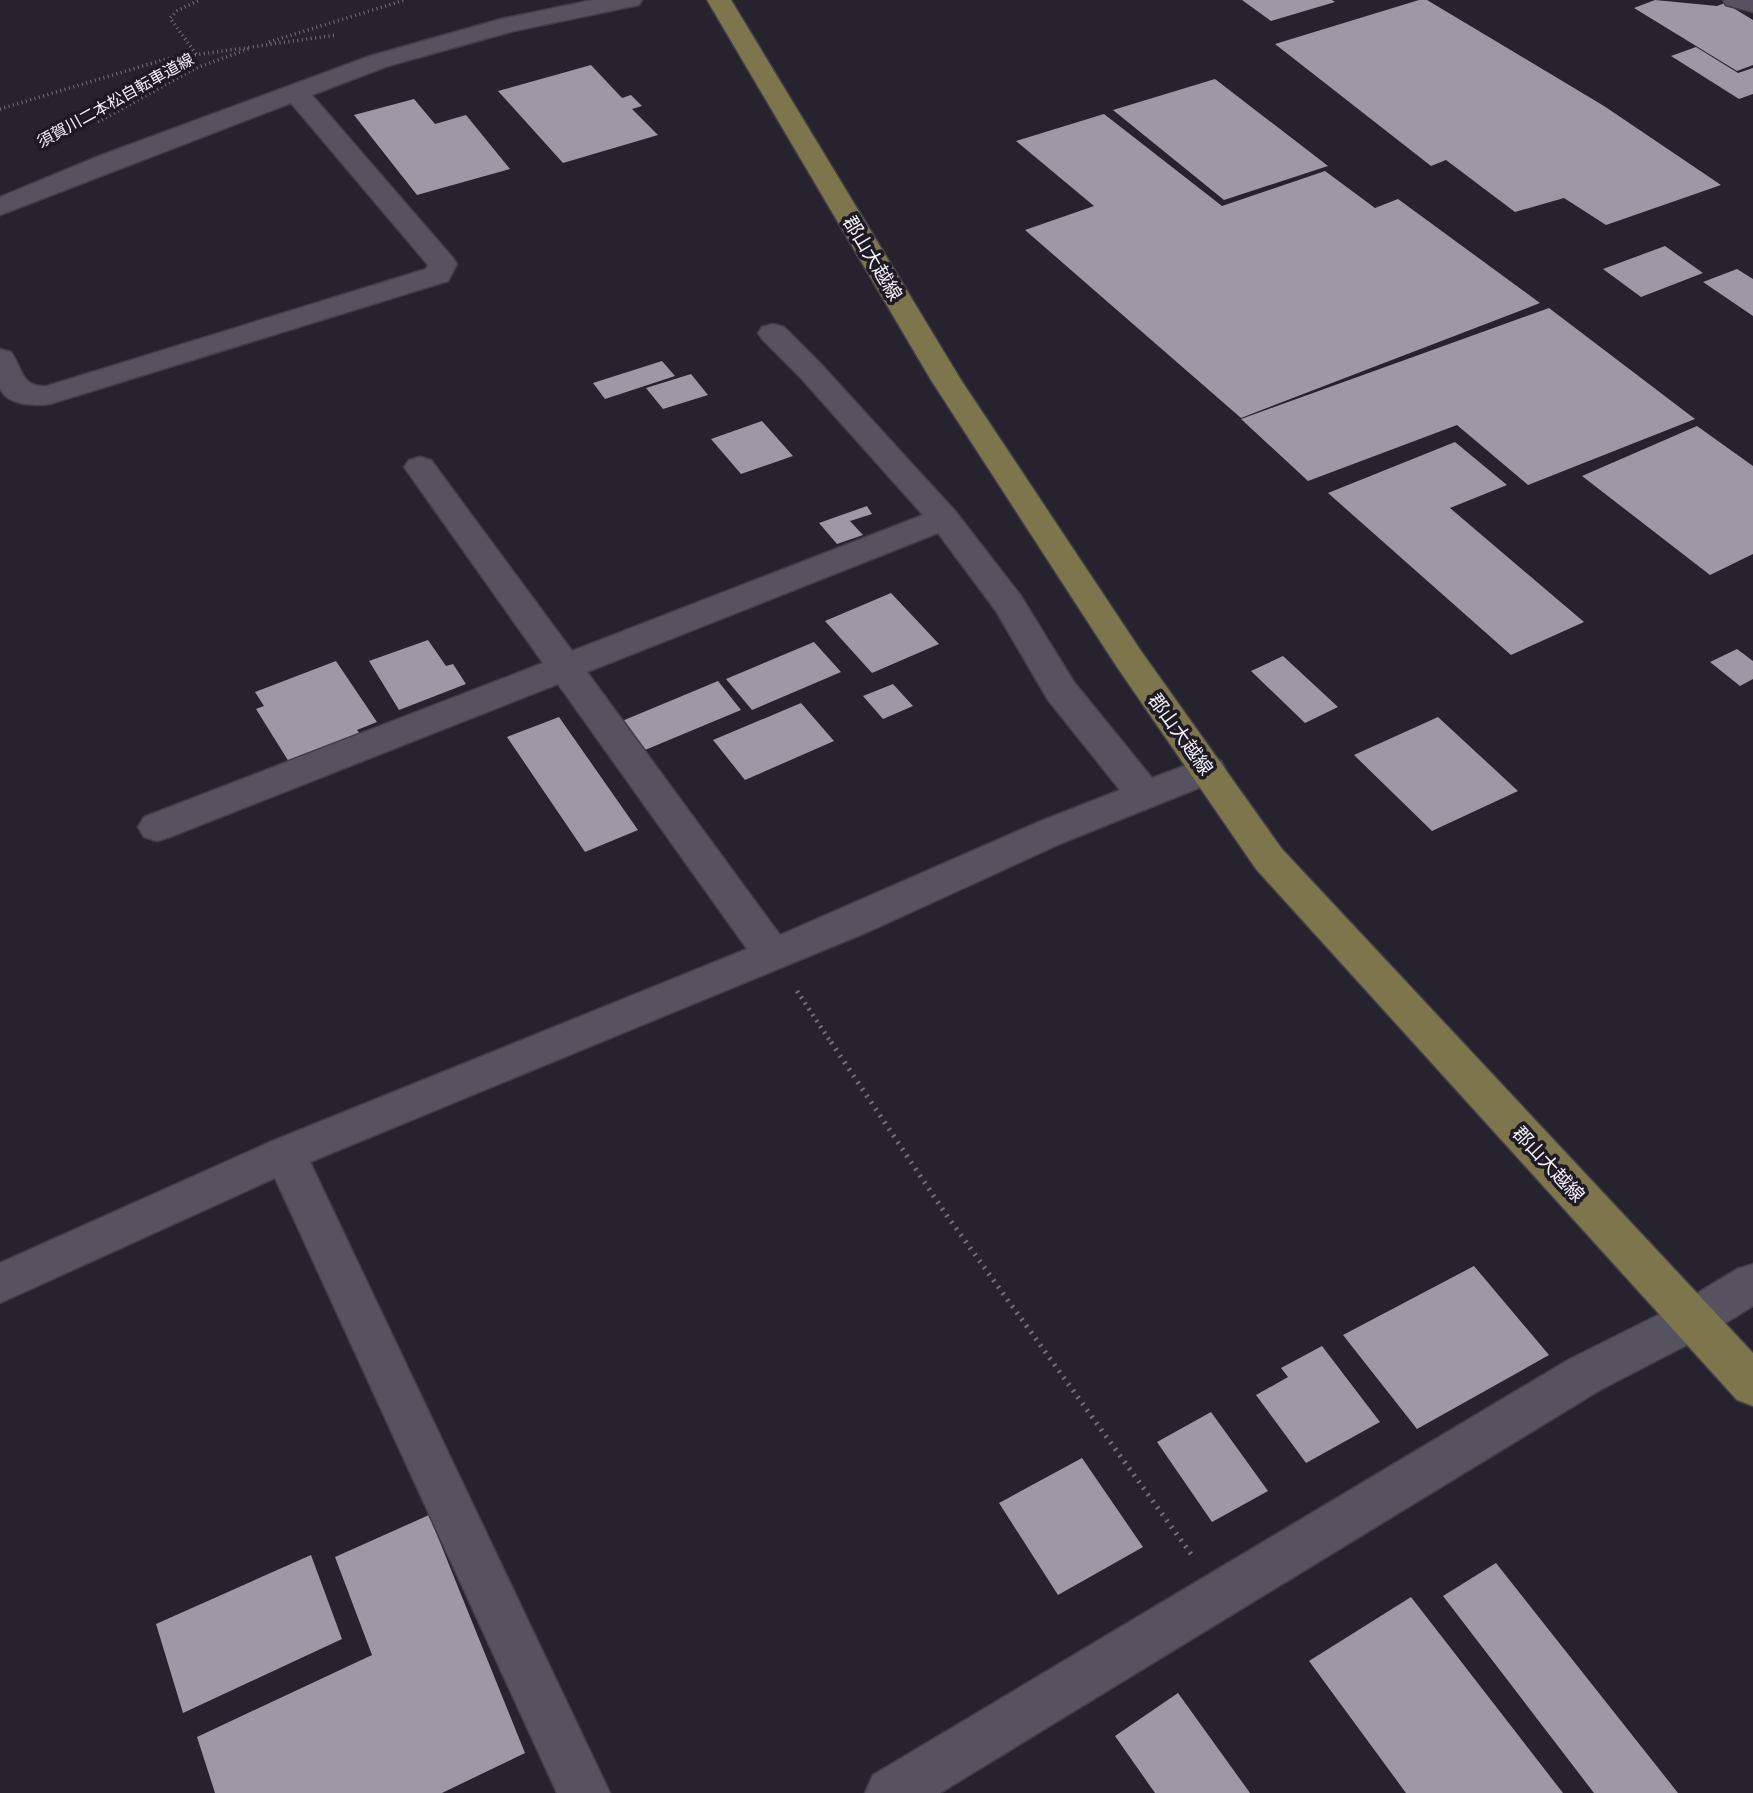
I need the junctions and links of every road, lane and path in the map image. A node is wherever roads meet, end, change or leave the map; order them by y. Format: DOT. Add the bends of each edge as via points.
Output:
graph roads {
  1 [pos="199,0"];
  2 [pos="405,0"];
  3 [pos="630,0"];
  4 [pos="719,0"];
  5 [pos="1735,0"];
  6 [pos="1753,5"];
  7 [pos="339,35"];
  8 [pos="259,45"];
  9 [pos="196,54"];
  10 [pos="295,91"];
  11 [pos="0,109"];
  12 [pos="89,127"];
  13 [pos="0,207"];
  14 [pos="773,333"];
  15 [pos="0,358"];
  16 [pos="420,467"];
  17 [pos="944,519"];
  18 [pos="564,667"];
  19 [pos="1208,769"];
  20 [pos="1144,794"];
  21 [pos="157,827"];
  22 [pos="772,955"];
  23 [pos="285,1154"];
  24 [pos="1753,1283"];
  25 [pos="0,1284"];
  26 [pos="1692,1320"];
  27 [pos="1753,1385"];
  28 [pos="1220,1594"];
  29 [pos="584,1793"];
  30 [pos="891,1793"];
  1 -- 9 [label="path" via="170,18"];
  2 -- 8 [label="path, 須賀川二本松自転車道線"];
  3 -- 10 [label="street" via="510,24 379,61"];
  4 -- 19 [label="main road, 郡山大越線" via="946,380 1129,659"];
  5 -- 6 [label="street"];
  7 -- 8 [label="path"];
  8 -- 9 [label="path"];
  8 -- 12 [label="path, 須賀川二本松自転車道線" via="196,68"];
  9 -- 11 [label="path" via="129,68"];
  10 -- 13 [label="street"];
  10 -- 15 [label="street" via="443,264 438,275 50,395 26,397 17,392"];
  14 -- 17 [label="street"];
  16 -- 18 [label="street"];
  17 -- 18 [label="street"];
  17 -- 20 [label="street" via="1009,604 1060,691"];
  18 -- 21 [label="street"];
  18 -- 22 [label="street"];
  19 -- 20 [label="street"];
  19 -- 26 [label="main road, 郡山大越線" via="1269,859"];
  20 -- 22 [label="street"];
  22 -- 23 [label="street"];
  22 -- 28 [label="path" via="945,1213"];
  23 -- 25 [label="street"];
  23 -- 29 [label="street"];
  24 -- 26 [label="street"];
  26 -- 27 [label="main road, 郡山大越線"];
  26 -- 28 [label="street" via="1584,1374"];
  28 -- 30 [label="street"];
}
